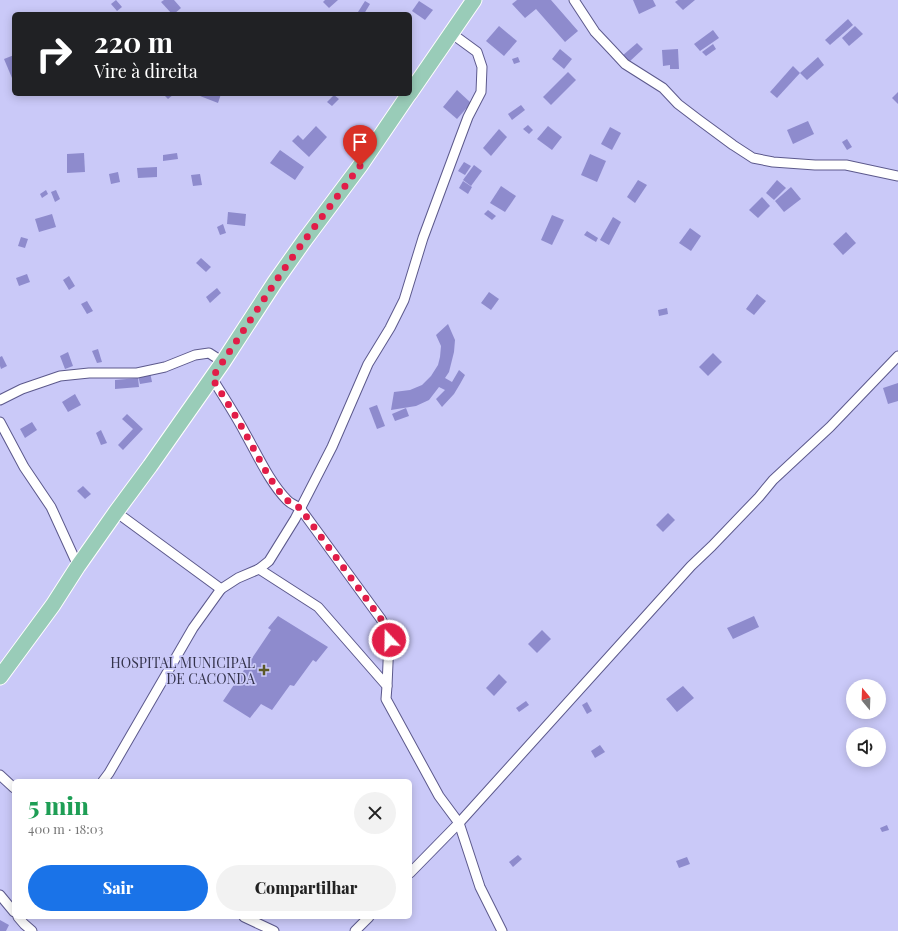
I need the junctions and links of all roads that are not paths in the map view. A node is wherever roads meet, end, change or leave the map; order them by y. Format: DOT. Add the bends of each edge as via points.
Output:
graph roads {
  1 [pos="474,0"];
  2 [pos="574,0"];
  3 [pos="451,33"];
  4 [pos="412,90"];
  5 [pos="408,96"];
  6 [pos="898,176"];
  7 [pos="898,356"];
  8 [pos="223,362"];
  9 [pos="212,378"];
  10 [pos="0,400"];
  11 [pos="0,422"];
  12 [pos="300,508"];
  13 [pos="116,512"];
  14 [pos="78,566"];
  15 [pos="259,569"];
  16 [pos="221,590"];
  17 [pos="0,677"];
  18 [pos="387,686"];
  19 [pos="0,775"];
  20 [pos="104,779"];
  21 [pos="12,786"];
  22 [pos="459,823"];
  23 [pos="412,871"];
  24 [pos="0,895"];
  25 [pos="12,910"];
  26 [pos="20,919"];
  27 [pos="248,919"];
  28 [pos="367,919"];
  29 [pos="32,931"];
  30 [pos="274,931"];
  31 [pos="355,931"];
  32 [pos="502,931"];
  1 -- 3 [label="main road"];
  2 -- 6 [label="street" via="595,32 625,64 663,88 678,104 753,158 773,162 846,165"];
  3 -- 4 [label="main road"];
  3 -- 12 [label="street" via="477,52 482,67 481,92 468,117 423,238 404,300 368,364 332,447"];
  5 -- 8 [label="main road" via="279,276"];
  7 -- 22 [label="street" via="691,566"];
  8 -- 9 [label="main road"];
  8 -- 10 [label="street" via="209,353 195,355 165,367 137,372 60,376 22,389"];
  9 -- 12 [label="street" via="271,479 288,501"];
  9 -- 13 [label="main road"];
  11 -- 14 [label="street" via="24,467 51,507"];
  12 -- 15 [label="street" via="269,561"];
  12 -- 18 [label="street" via="384,624 389,640"];
  13 -- 14 [label="main road"];
  13 -- 16 [label="street"];
  14 -- 17 [label="main road"];
  15 -- 16 [label="street" via="238,578"];
  15 -- 18 [label="street" via="318,607"];
  16 -- 20 [label="street" via="193,628"];
  18 -- 22 [label="street" via="386,699 440,796"];
  19 -- 21 [label="street"];
  22 -- 23 [label="street"];
  22 -- 32 [label="street" via="480,887"];
  24 -- 25 [label="street"];
  26 -- 29 [label="street"];
  27 -- 30 [label="street"];
  28 -- 31 [label="street"];
}
